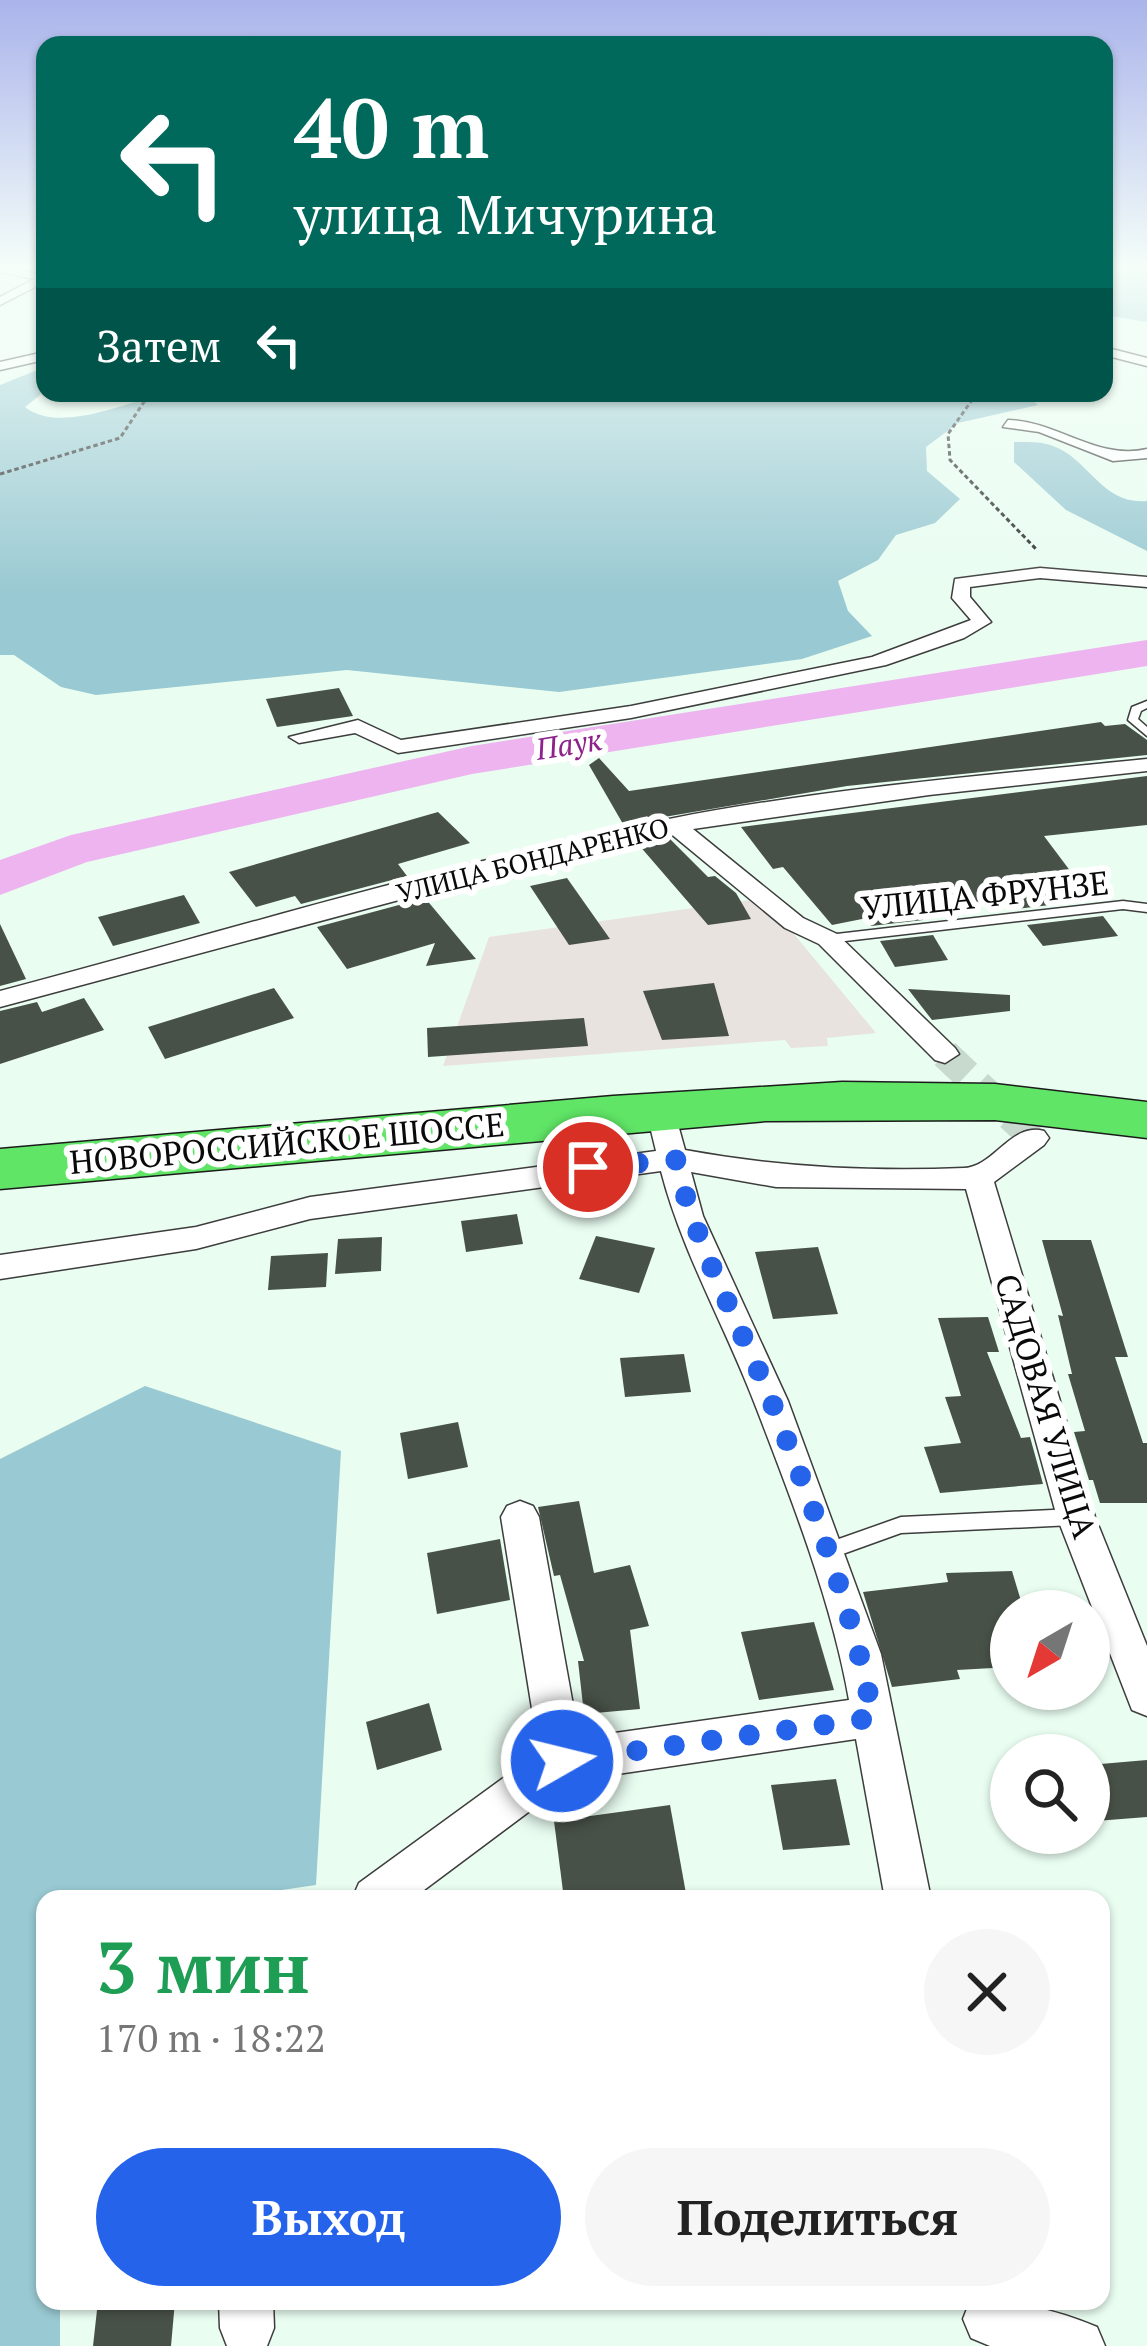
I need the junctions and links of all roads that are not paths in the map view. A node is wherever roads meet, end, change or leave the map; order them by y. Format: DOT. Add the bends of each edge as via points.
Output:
graph roads {
  1 [pos="1008,424"];
  2 [pos="1147,453"];
  3 [pos="1147,582"];
  4 [pos="1147,704"];
  5 [pos="1147,733"];
  6 [pos="298,737"];
  7 [pos="1147,765"];
  8 [pos="674,825"];
  9 [pos="1147,908"];
  10 [pos="829,939"];
  11 [pos="0,999"];
  12 [pos="945,1054"];
  13 [pos="1147,1120"];
  14 [pos="668,1135"];
  15 [pos="1034,1138"];
  16 [pos="0,1168"];
  17 [pos="978,1180"];
  18 [pos="0,1267"];
  19 [pos="520,1517"];
  20 [pos="1076,1517"];
  21 [pos="825,1552"];
  22 [pos="1147,1696"];
  23 [pos="873,1718"];
  24 [pos="562,1761"];
  25 [pos="387,1890"];
  26 [pos="906,1890"];
  27 [pos="989,2322"];
  28 [pos="1078,2346"];
  1 -- 2 [label="street" via="1044,426 1116,459"];
  3 -- 6 [label="street" via="1040,573 961,583 961,598 982,622 958,634 880,662 713,698 398,747 358,726"];
  4 -- 5 [label="lane" via="1133,719"];
  7 -- 8 [label="street, УЛИЦА БОНДАРЕНКО"];
  8 -- 10 [label="street" via="794,923"];
  8 -- 11 [label="street, УЛИЦА БОНДАРЕНКО"];
  9 -- 10 [label="lane, УЛИЦА ФРУНЗЕ"];
  10 -- 12 [label="street"];
  13 -- 14 [label="highway, НОВОРОССИЙСКОЕ ШОССЕ" via="992,1101 861,1100"];
  14 -- 16 [label="highway, НОВОРОССИЙСКОЕ ШОССЕ"];
  14 -- 17 [label="street" via="776,1177"];
  14 -- 18 [label="street" via="196,1238"];
  14 -- 21 [label="street" via="688,1216 771,1401"];
  15 -- 17 [label="street"];
  17 -- 20 [label="street, САДОВАЯ УЛИЦА"];
  19 -- 24 [label="street"];
  20 -- 21 [label="lane" via="901,1525"];
  20 -- 22 [label="street, САДОВАЯ УЛИЦА"];
  21 -- 23 [label="street" via="861,1654"];
  23 -- 24 [label="street"];
  23 -- 26 [label="street"];
  24 -- 25 [label="street"];
  27 -- 28 [label="street"];
}
